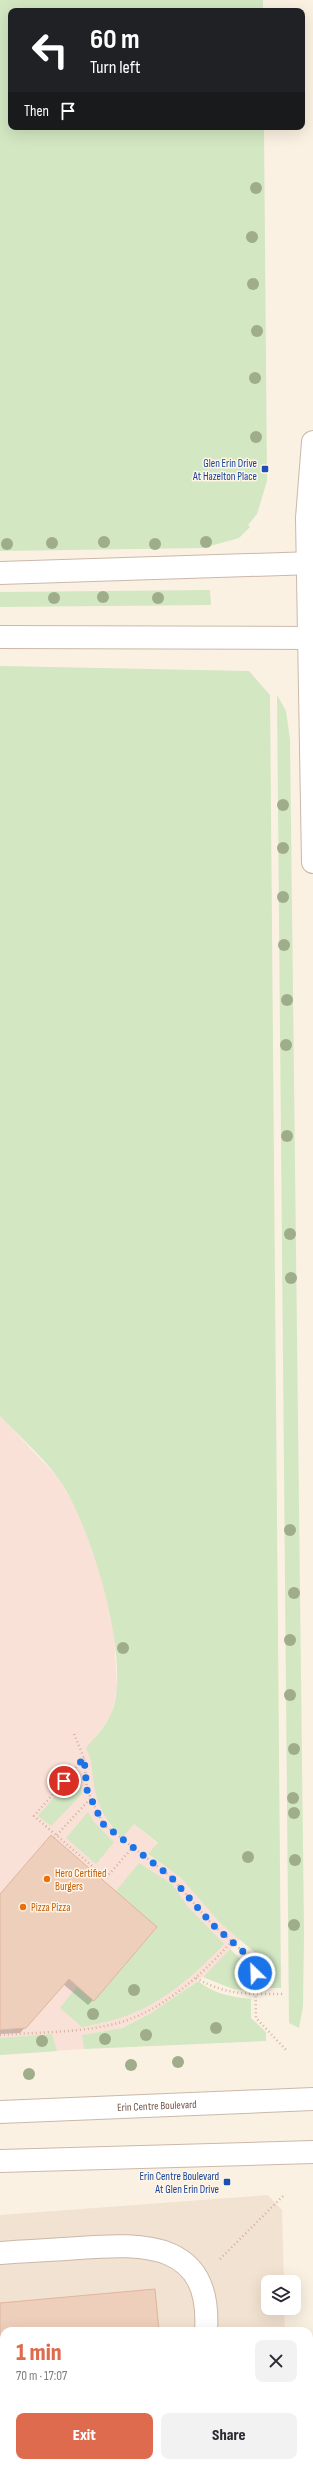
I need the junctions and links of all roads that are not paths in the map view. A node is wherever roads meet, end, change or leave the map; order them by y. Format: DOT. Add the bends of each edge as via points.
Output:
graph roads {
  1 [pos="313,442"];
  2 [pos="310,564"];
  3 [pos="0,573"];
  4 [pos="0,637"];
  5 [pos="311,638"];
  6 [pos="313,862"];
  7 [pos="313,2099"];
  8 [pos="0,2112"];
  9 [pos="313,2152"];
  10 [pos="0,2161"];
  11 [pos="0,2253"];
  12 [pos="206,2327"];
  1 -- 2 [label="street" via="307,518"];
  2 -- 3 [label="street"];
  2 -- 5 [label="street"];
  4 -- 5 [label="street"];
  5 -- 6 [label="street"];
  7 -- 8 [label="street, Erin Centre Boulevard"];
  9 -- 10 [label="street"];
  11 -- 12 [label="street" via="118,2245 141,2246 172,2255 194,2275 205,2302"];
}
